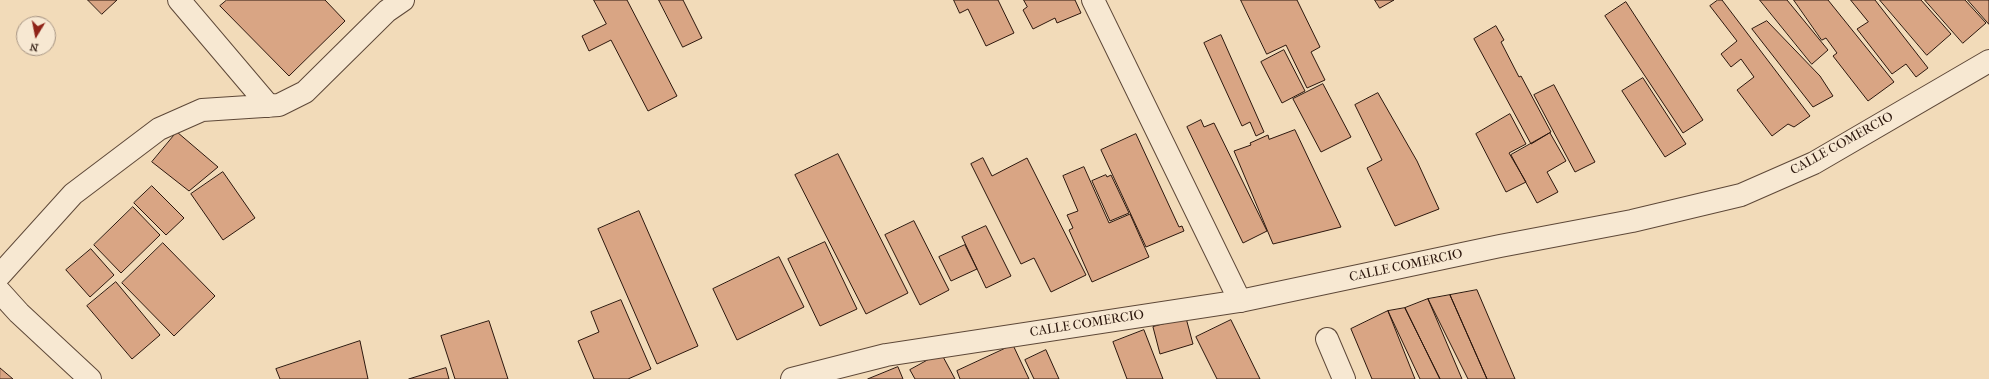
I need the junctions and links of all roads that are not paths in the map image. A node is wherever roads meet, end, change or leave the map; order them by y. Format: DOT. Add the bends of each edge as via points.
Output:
graph roads {
  1 [pos="179,0"];
  2 [pos="404,0"];
  3 [pos="1093,0"];
  4 [pos="1989,60"];
  5 [pos="269,106"];
  6 [pos="0,275"];
  7 [pos="0,292"];
  8 [pos="1240,301"];
  9 [pos="1326,339"];
  10 [pos="90,379"];
  11 [pos="792,379"];
  12 [pos="1344,379"];
  1 -- 5 [label="street"];
  2 -- 5 [label="street" via="387,11 305,92 279,105"];
  3 -- 8 [label="street"];
  4 -- 8 [label="street, CALLE COMERCIO" via="1814,162 1741,195 1639,219"];
  5 -- 6 [label="street" via="202,110 159,129 73,194"];
  7 -- 10 [label="street"];
  8 -- 11 [label="street, CALLE COMERCIO" via="886,355"];
  9 -- 12 [label="street"];
}
